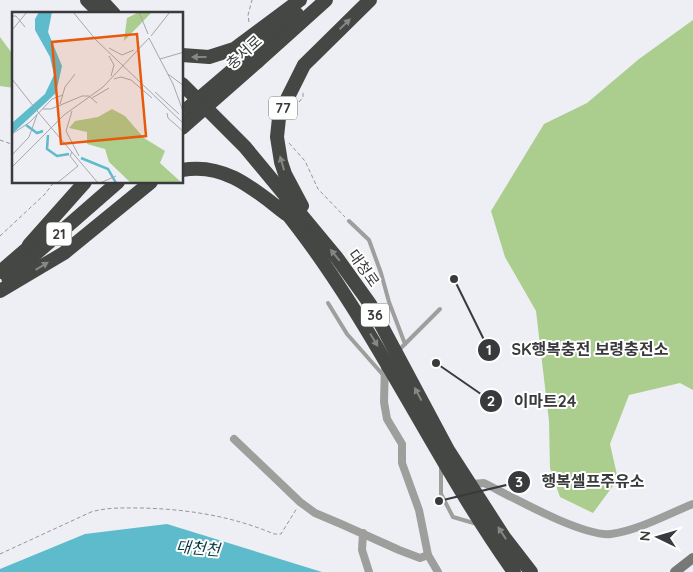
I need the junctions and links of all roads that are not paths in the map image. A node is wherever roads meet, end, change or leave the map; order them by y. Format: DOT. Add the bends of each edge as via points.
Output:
graph roads {
  1 [pos="87,0"];
  2 [pos="101,0"];
  3 [pos="300,0"];
  4 [pos="312,0"];
  5 [pos="326,0"];
  6 [pos="370,0"];
  7 [pos="99,12"];
  8 [pos="112,12"];
  9 [pos="184,56"];
  10 [pos="253,58"];
  11 [pos="184,86"];
  12 [pos="184,98"];
  13 [pos="184,111"];
  14 [pos="184,126"];
  15 [pos="184,170"];
  16 [pos="83,184"];
  17 [pos="102,184"];
  18 [pos="116,184"];
  19 [pos="149,184"];
  20 [pos="290,217"];
  21 [pos="349,221"];
  22 [pos="320,237"];
  23 [pos="23,253"];
  24 [pos="0,272"];
  25 [pos="0,285"];
  26 [pos="0,291"];
  27 [pos="328,303"];
  28 [pos="440,309"];
  29 [pos="396,352"];
  30 [pos="384,376"];
  31 [pos="234,439"];
  32 [pos="441,458"];
  33 [pos="472,484"];
  34 [pos="693,504"];
  35 [pos="482,526"];
  36 [pos="363,533"];
  37 [pos="428,555"];
  38 [pos="693,558"];
  39 [pos="369,572"];
  40 [pos="438,572"];
  41 [pos="514,572"];
  42 [pos="531,572"];
  43 [pos="675,572"];
  1 -- 7 [label="highway"];
  2 -- 8 [label="highway"];
  3 -- 9 [label="highway, one-way" via="225,53 209,57"];
  4 -- 10 [label="highway, 충서로"];
  5 -- 10 [label="highway, 충서로"];
  22 -- 6 [label="highway, 77, one-way" via="283,168 277,137 279,118 304,65"];
  10 -- 13 [label="highway, bridge"];
  10 -- 14 [label="highway, 충서로, bridge"];
  11 -- 22 [label="highway, 대청로 / 36" via="245,147"];
  12 -- 20 [label="highway, 대청로 / 36" via="241,156"];
  15 -- 20 [label="highway" via="217,171 238,179"];
  16 -- 23 [label="highway"];
  17 -- 23 [label="highway, 21"];
  18 -- 25 [label="highway, 21"];
  26 -- 19 [label="highway, one-way" via="64,253"];
  20 -- 29 [label="highway, 대청로 / 36, one-way"];
  21 -- 29 [label="lane" via="369,240 381,273"];
  29 -- 22 [label="highway, 대청로 / 36, one-way" via="370,304"];
  23 -- 24 [label="highway, 21"];
  27 -- 30 [label="lane" via="347,334"];
  28 -- 29 [label="lane"];
  29 -- 30 [label="street"];
  29 -- 32 [label="highway, 대청로 / 36"];
  33 -- 29 [label="highway, 대청로 / 36, one-way" via="448,450"];
  30 -- 37 [label="street" via="387,419 402,444 402,463 420,510"];
  31 -- 36 [label="street" via="314,513"];
  32 -- 35 [label="highway, 대청로 / 36"];
  32 -- 35 [label="lane" via="440,494 453,517"];
  33 -- 34 [label="street" via="484,484 577,527 603,534 630,530"];
  42 -- 33 [label="highway, 대청로 / 36, one-way" via="504,537"];
  35 -- 41 [label="highway, 대청로 / 36"];
  36 -- 37 [label="street" via="420,558"];
  36 -- 39 [label="street" via="362,550"];
  37 -- 40 [label="street"];
  38 -- 43 [label="street"];
}
